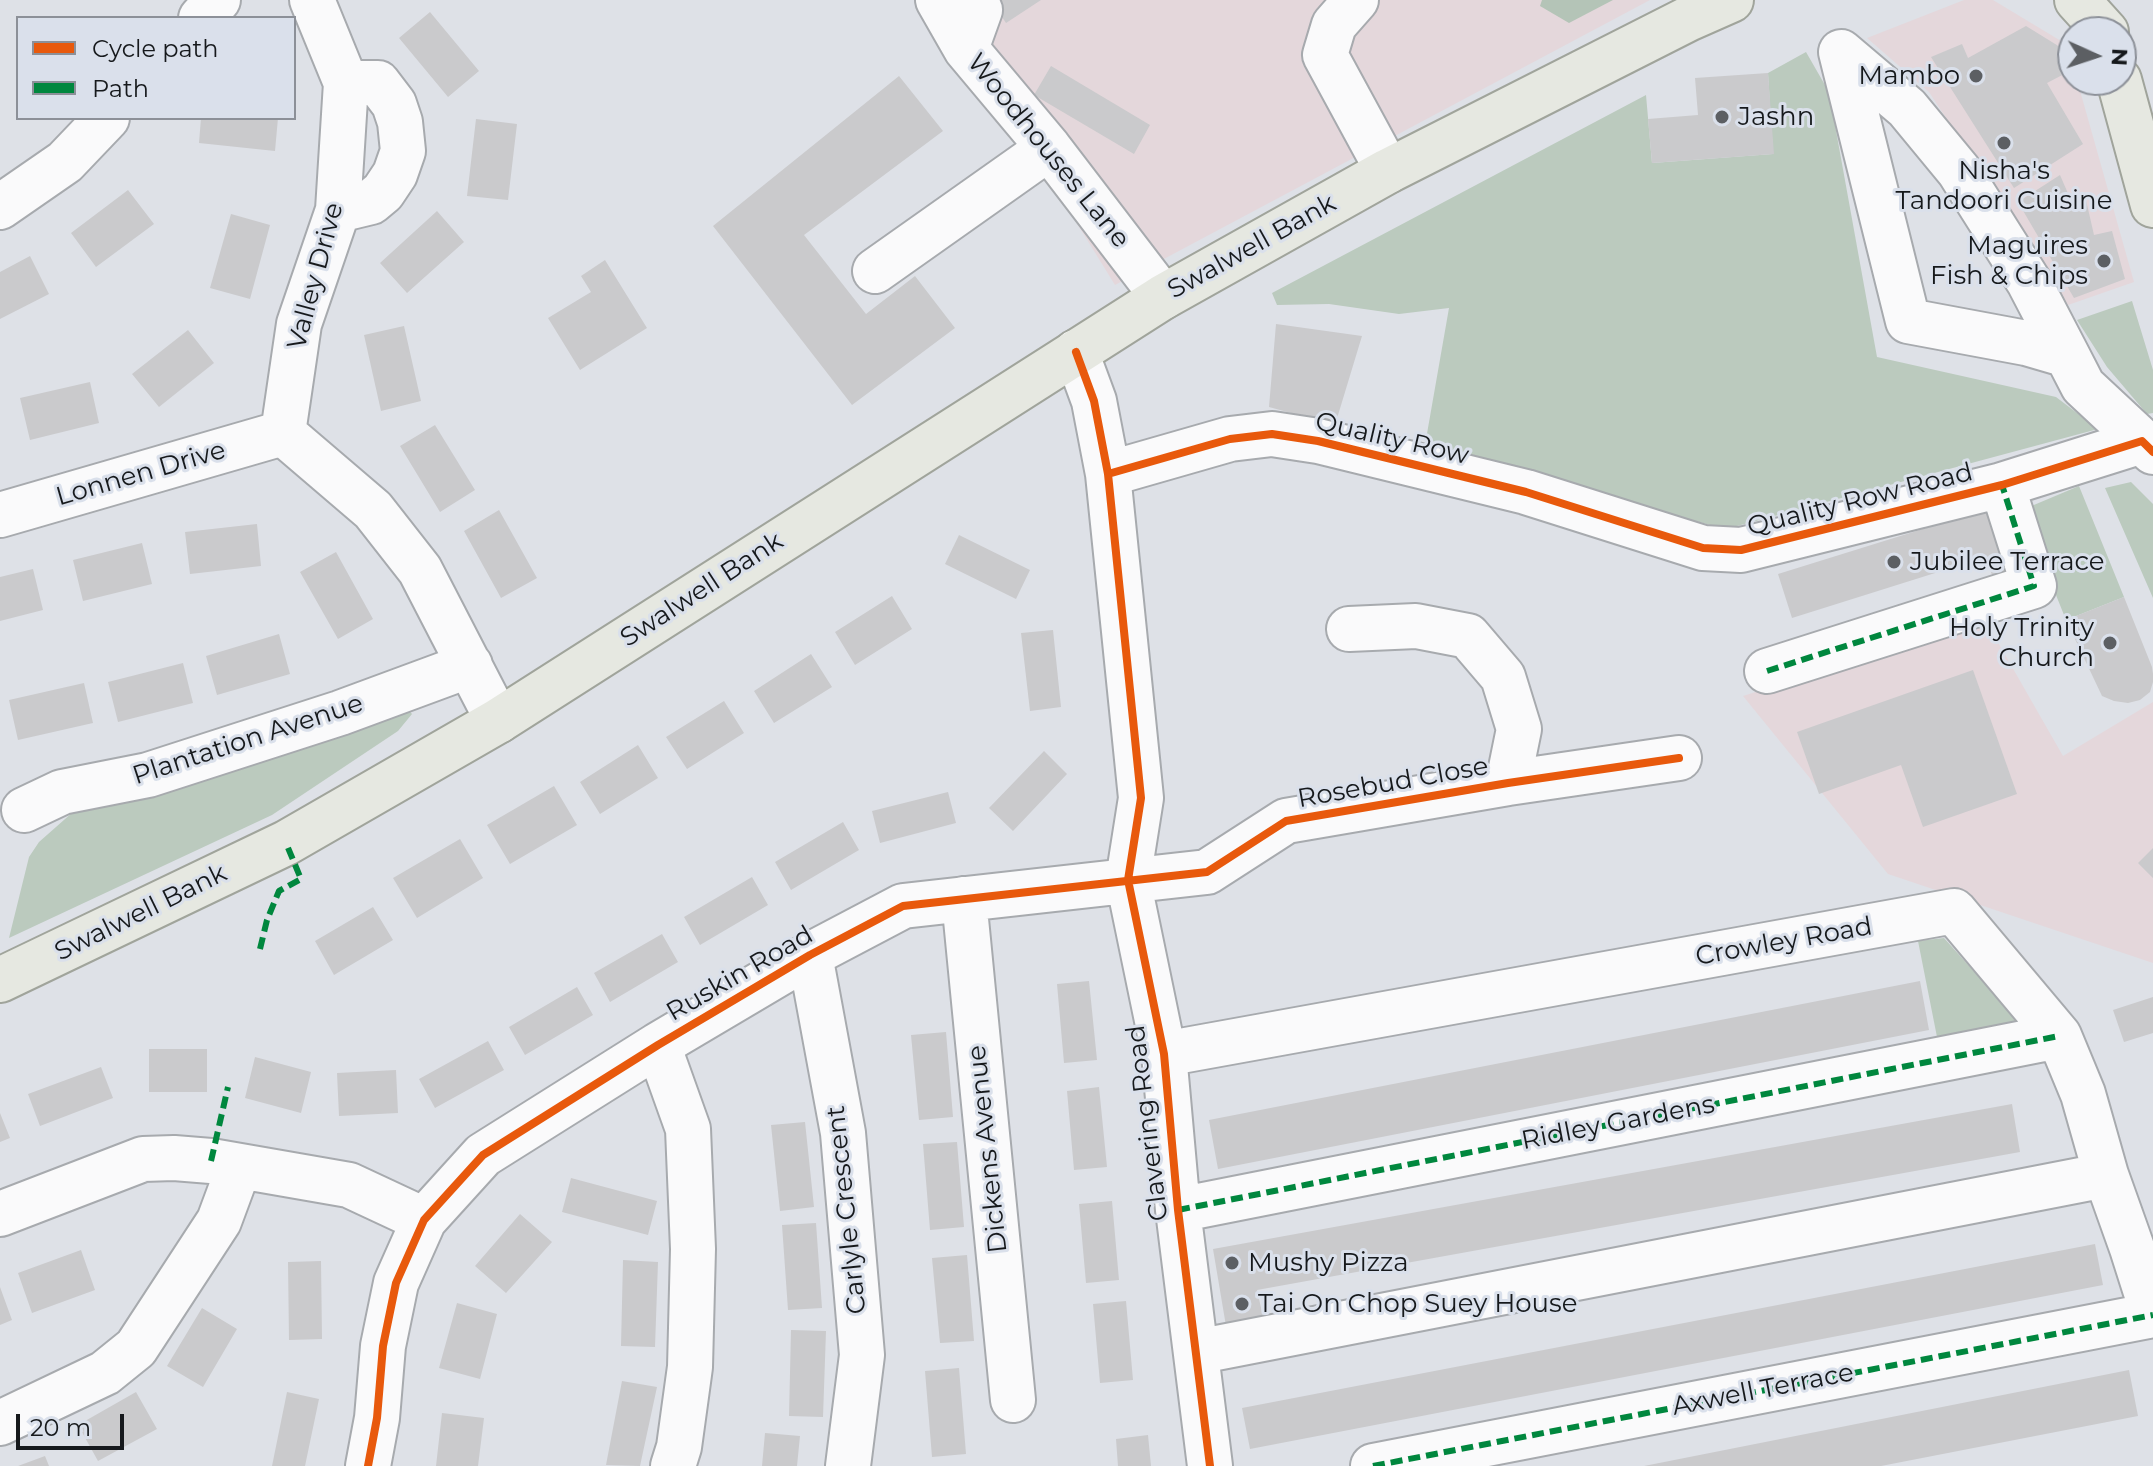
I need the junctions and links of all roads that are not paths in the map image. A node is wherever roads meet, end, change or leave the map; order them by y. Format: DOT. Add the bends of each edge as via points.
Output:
graph roads {
  1 [pos="218,0"];
  2 [pos="312,0"];
  3 [pos="938,0"];
  4 [pos="974,0"];
  5 [pos="1356,0"];
  6 [pos="1731,0"];
  7 [pos="2077,0"];
  8 [pos="1687,10"];
  9 [pos="203,16"];
  10 [pos="2092,16"];
  11 [pos="966,49"];
  12 [pos="346,83"];
  13 [pos="2123,96"];
  14 [pos="105,120"];
  15 [pos="1049,148"];
  16 [pos="1388,171"];
  17 [pos="2153,205"];
  18 [pos="0,207"];
  19 [pos="338,210"];
  20 [pos="875,271"];
  21 [pos="1163,297"];
  22 [pos="1076,352"];
  23 [pos="2067,355"];
  24 [pos="283,433"];
  25 [pos="2148,447"];
  26 [pos="1108,474"];
  27 [pos="2002,485"];
  28 [pos="1526,492"];
  29 [pos="0,515"];
  30 [pos="1349,629"];
  31 [pos="470,665"];
  32 [pos="1767,671"];
  33 [pos="498,721"];
  34 [pos="1679,758"];
  35 [pos="1508,783"];
  36 [pos="24,810"];
  37 [pos="1128,880"];
  38 [pos="964,899"];
  39 [pos="810,955"];
  40 [pos="0,980"];
  41 [pos="2059,1036"];
  42 [pos="658,1045"];
  43 [pos="1164,1054"];
  44 [pos="239,1167"];
  45 [pos="2106,1175"];
  46 [pos="1178,1210"];
  47 [pos="0,1214"];
  48 [pos="424,1220"];
  49 [pos="2153,1314"];
  50 [pos="1196,1352"];
  51 [pos="1013,1400"];
  52 [pos="0,1423"];
  53 [pos="368,1466"];
  54 [pos="673,1466"];
  55 [pos="848,1466"];
  56 [pos="1210,1466"];
  57 [pos="1373,1466"];
  1 -- 9 [label="street"];
  2 -- 12 [label="street, Valley Drive"];
  3 -- 11 [label="street, Woodhouses Lane"];
  4 -- 11 [label="street" via="980,10"];
  5 -- 16 [label="street" via="1334,25 1325,55"];
  6 -- 8 [label="main road, Swalwell Bank"];
  7 -- 10 [label="main road"];
  8 -- 16 [label="main road, Swalwell Bank"];
  11 -- 15 [label="street, Woodhouses Lane"];
  12 -- 19 [label="street, Valley Drive"];
  12 -- 19 [label="street" via="378,83 394,104 403,151 383,192 371,202"];
  13 -- 17 [label="main road"];
  14 -- 18 [label="street" via="65,162"];
  15 -- 20 [label="street"];
  15 -- 21 [label="street, Woodhouses Lane"];
  16 -- 21 [label="main road, Swalwell Bank"];
  19 -- 24 [label="street, Valley Drive" via="299,324"];
  21 -- 22 [label="main road, Swalwell Bank"];
  22 -- 26 [label="street, Clavering Road" via="1094,401"];
  22 -- 33 [label="main road, Swalwell Bank"];
  23 -- 23 [label="street" via="2029,282 1959,171 1907,108 1841,52 1908,321"];
  23 -- 25 [label="street" via="2083,386"];
  24 -- 29 [label="street, Lonnen Drive"];
  24 -- 31 [label="street" via="373,510 420,570"];
  25 -- 27 [label="street, Quality Row Road"];
  26 -- 28 [label="street, Quality Row" via="1230,439 1272,434"];
  26 -- 37 [label="street, Clavering Road" via="1141,798"];
  27 -- 28 [label="street, Quality Row Road" via="1741,550 1703,548"];
  27 -- 32 [label="street" via="2034,586"];
  30 -- 35 [label="street" via="1416,626 1468,636 1503,677 1519,729"];
  31 -- 33 [label="street"];
  31 -- 36 [label="street, Plantation Avenue" via="340,713 148,775 62,792"];
  33 -- 40 [label="main road, Swalwell Bank" via="286,843"];
  34 -- 35 [label="street, Rosebud Close"];
  35 -- 37 [label="street, Rosebud Close" via="1286,821 1207,872"];
  37 -- 38 [label="street, Ruskin Road"];
  37 -- 43 [label="street, Clavering Road"];
  38 -- 39 [label="street, Ruskin Road" via="903,906"];
  38 -- 51 [label="street, Dickens Avenue"];
  39 -- 42 [label="street, Ruskin Road"];
  39 -- 55 [label="street, Carlyle Crescent" via="843,1133 862,1355"];
  41 -- 43 [label="street, Crowley Road" via="1954,911"];
  41 -- 45 [label="street, Crowley Road" via="2083,1094"];
  41 -- 46 [label="street, Ridley Gardens"];
  42 -- 48 [label="street, Ruskin Road" via="483,1155"];
  42 -- 54 [label="street" via="688,1129 693,1249 690,1367"];
  43 -- 46 [label="street, Clavering Road"];
  44 -- 47 [label="street" via="143,1159"];
  44 -- 48 [label="street" via="349,1185"];
  44 -- 52 [label="street" via="219,1221 136,1348 105,1373"];
  45 -- 49 [label="street, Crowley Road"];
  45 -- 50 [label="street"];
  46 -- 50 [label="street, Clavering Road"];
  48 -- 53 [label="street, Ruskin Road" via="396,1283"];
  49 -- 57 [label="street, Axwell Terrace"];
  50 -- 56 [label="street, Clavering Road"];
}
